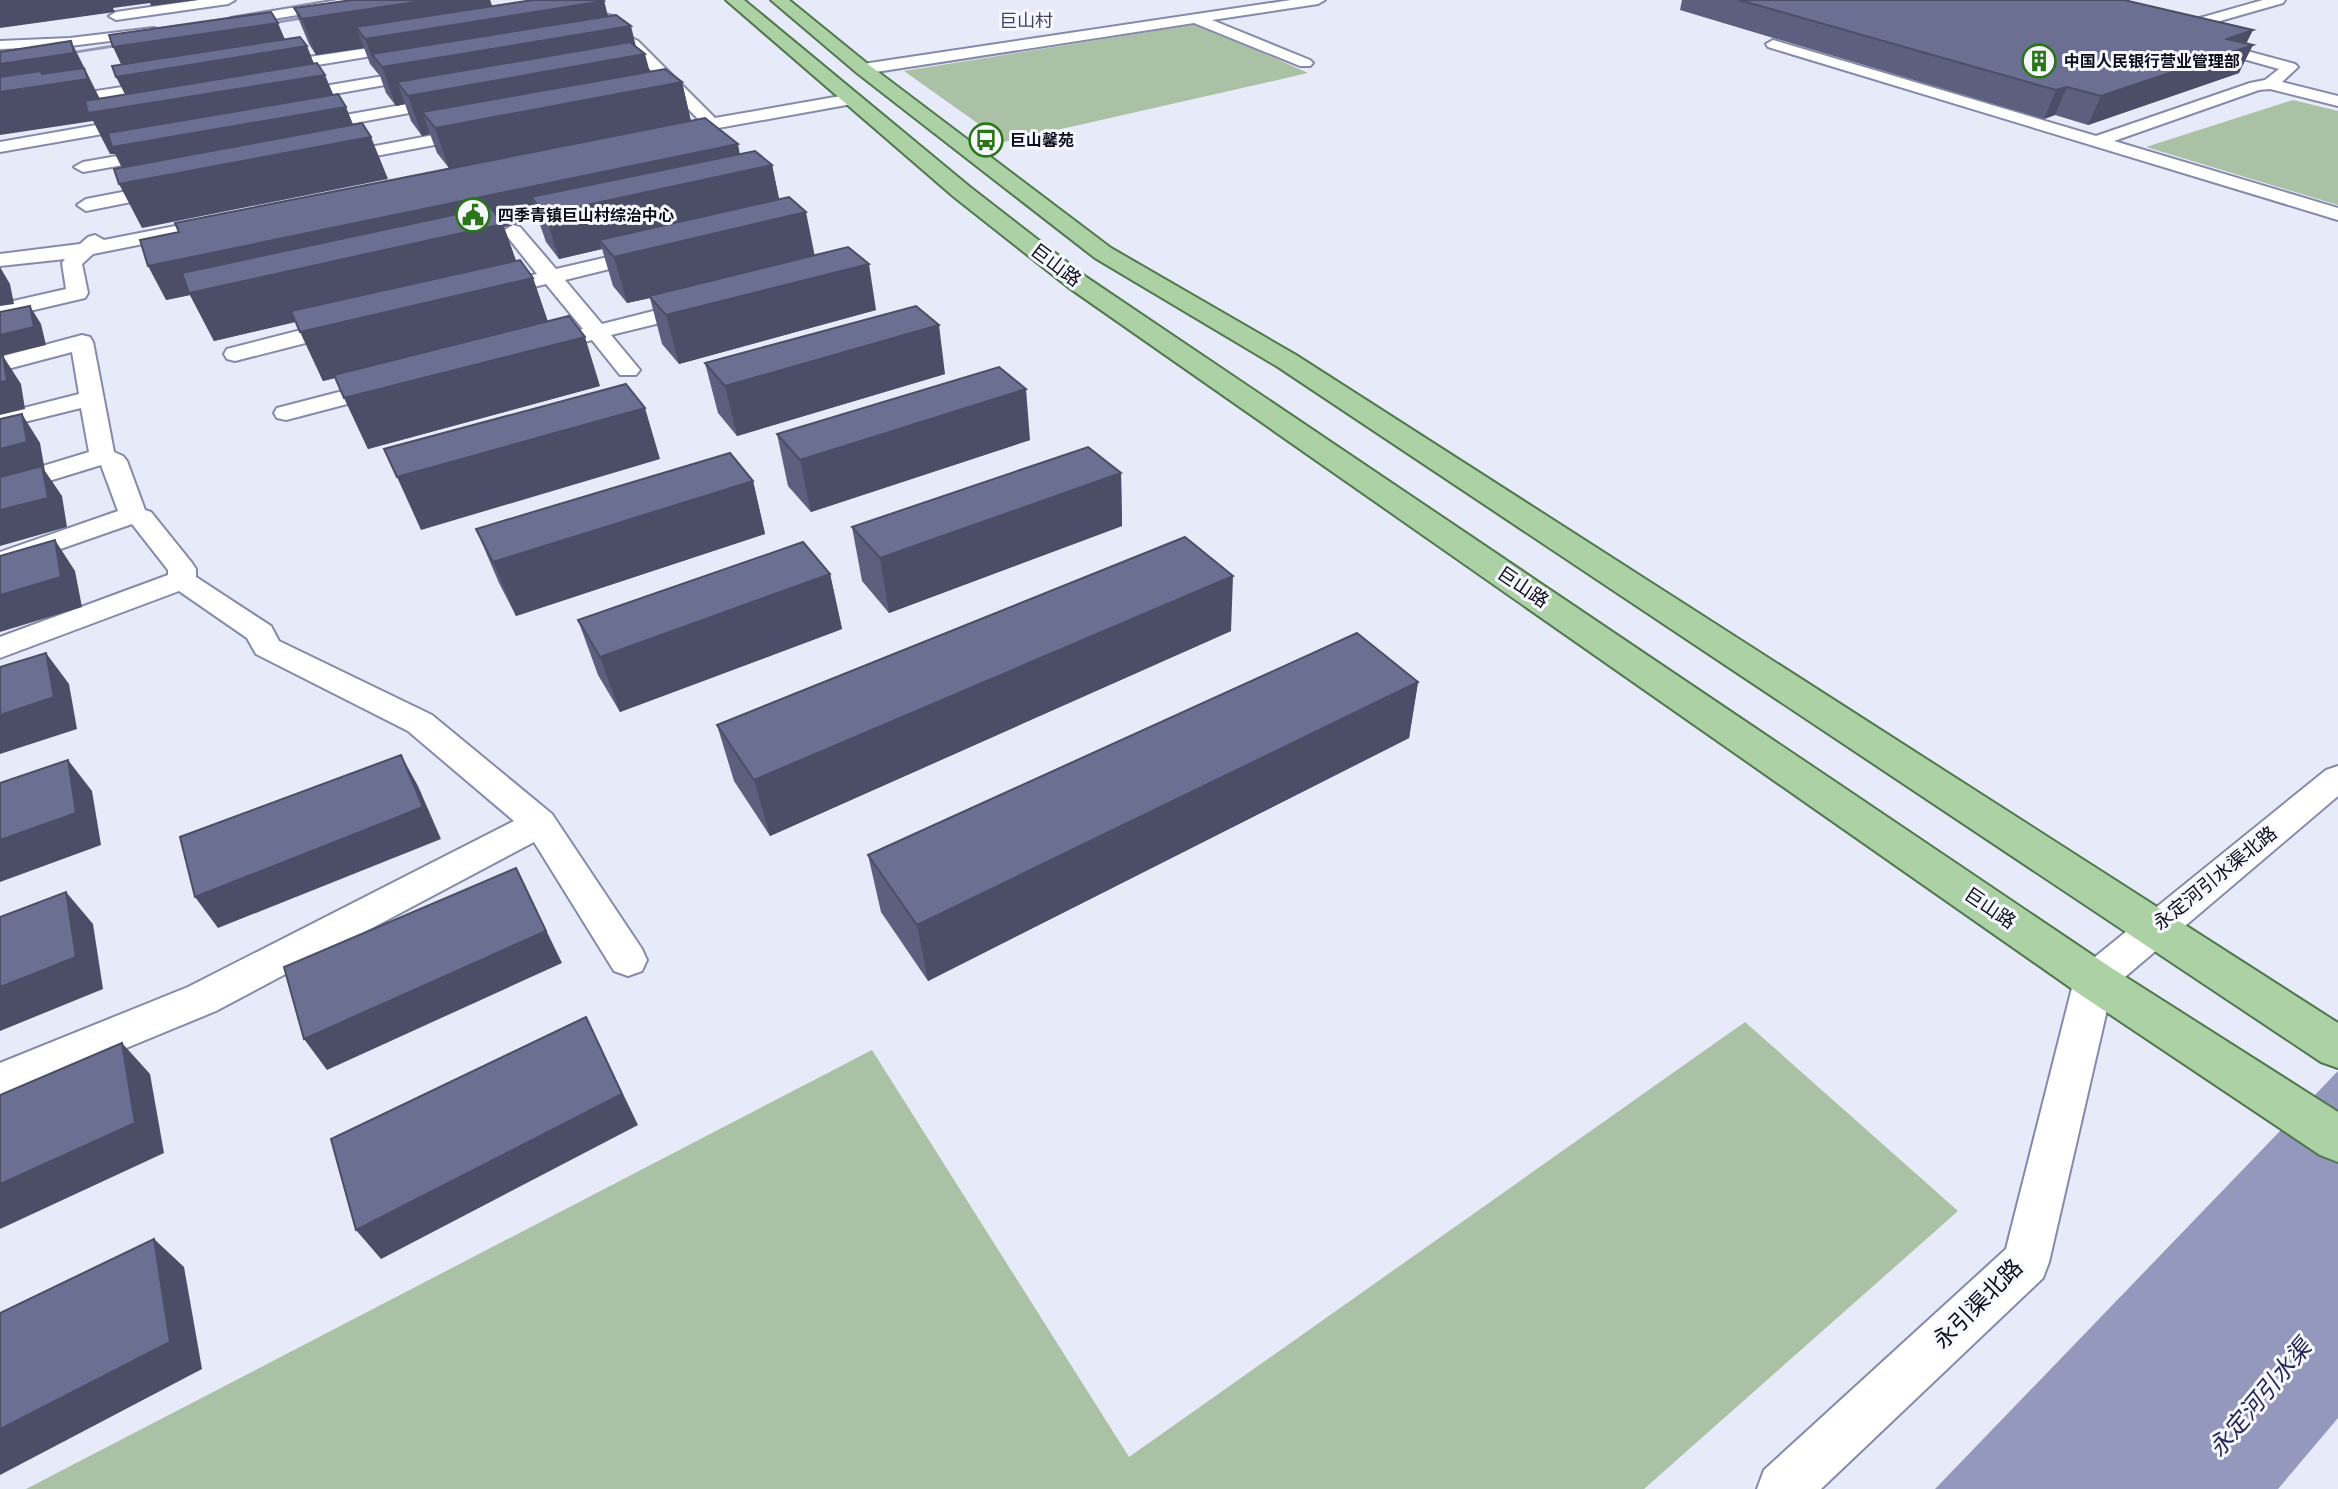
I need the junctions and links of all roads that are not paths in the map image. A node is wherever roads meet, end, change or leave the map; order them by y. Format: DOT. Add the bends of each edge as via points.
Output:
graph roads {
  1 [pos="228,0"];
  2 [pos="363,0"];
  3 [pos="734,0"];
  4 [pos="779,0"];
  5 [pos="1318,0"];
  6 [pos="2278,0"];
  7 [pos="105,17"];
  8 [pos="589,18"];
  9 [pos="1196,19"];
  10 [pos="214,24"];
  11 [pos="162,31"];
  12 [pos="421,44"];
  13 [pos="1773,44"];
  14 [pos="0,46"];
  15 [pos="330,60"];
  16 [pos="1305,63"];
  17 [pos="655,65"];
  18 [pos="446,70"];
  19 [pos="627,70"];
  20 [pos="253,71"];
  21 [pos="186,82"];
  22 [pos="857,84"];
  23 [pos="2270,84"];
  24 [pos="350,87"];
  25 [pos="464,99"];
  26 [pos="270,100"];
  27 [pos="2338,101"];
  28 [pos="0,111"];
  29 [pos="163,119"];
  30 [pos="710,124"];
  31 [pos="489,129"];
  32 [pos="288,131"];
  33 [pos="70,135"];
  34 [pos="385,137"];
  35 [pos="643,137"];
  36 [pos="2101,140"];
  37 [pos="0,147"];
  38 [pos="179,150"];
  39 [pos="313,162"];
  40 [pos="83,167"];
  41 [pos="193,185"];
  42 [pos="86,205"];
  43 [pos="2338,214"];
  44 [pos="243,218"];
  45 [pos="513,231"];
  46 [pos="667,249"];
  47 [pos="84,250"];
  48 [pos="0,260"];
  49 [pos="551,277"];
  50 [pos="471,296"];
  51 [pos="713,303"];
  52 [pos="0,312"];
  53 [pos="363,321"];
  54 [pos="597,331"];
  55 [pos="516,353"];
  56 [pos="235,354"];
  57 [pos="0,364"];
  58 [pos="628,370"];
  59 [pos="408,381"];
  60 [pos="92,398"];
  61 [pos="286,413"];
  62 [pos="0,421"];
  63 [pos="102,456"];
  64 [pos="0,488"];
  65 [pos="132,515"];
  66 [pos="0,561"];
  67 [pos="182,580"];
  68 [pos="0,648"];
  69 [pos="2338,778"];
  70 [pos="540,823"];
  71 [pos="2155,927"];
  72 [pos="628,960"];
  73 [pos="2094,980"];
  74 [pos="2320,1036"];
  75 [pos="0,1082"];
  76 [pos="2338,1139"];
  77 [pos="1783,1489"];
  1 -- 7 [label="street"];
  2 -- 10 [label="street"];
  3 -- 22 [label="main road, 巨山路"];
  4 -- 22 [label="main road, 巨山路"];
  5 -- 9 [label="street"];
  6 -- 23 [label="street" via="2161,33 2290,67"];
  8 -- 17 [label="street" via="612,20 618,41 634,44"];
  9 -- 16 [label="street"];
  9 -- 22 [label="street"];
  11 -- 14 [label="street"];
  12 -- 15 [label="street"];
  13 -- 36 [label="street"];
  15 -- 20 [label="street"];
  15 -- 24 [label="street"];
  17 -- 19 [label="street"];
  17 -- 30 [label="street" via="674,94"];
  18 -- 24 [label="street"];
  21 -- 28 [label="street"];
  22 -- 30 [label="street"];
  22 -- 71 [label="main road, 巨山路" via="1103,253 1287,362"];
  22 -- 73 [label="main road, 巨山路" via="962,192 1077,282"];
  23 -- 27 [label="street"];
  23 -- 36 [label="street"];
  24 -- 26 [label="street"];
  24 -- 34 [label="street"];
  25 -- 34 [label="street"];
  29 -- 33 [label="street"];
  30 -- 35 [label="street"];
  31 -- 34 [label="street"];
  32 -- 34 [label="street"];
  33 -- 37 [label="street"];
  33 -- 40 [label="street" via="76,161"];
  34 -- 39 [label="street"];
  36 -- 43 [label="street"];
  38 -- 40 [label="street"];
  40 -- 42 [label="street"];
  41 -- 42 [label="street"];
  42 -- 47 [label="street" via="89,230 97,239"];
  44 -- 47 [label="street"];
  45 -- 49 [label="street"];
  46 -- 49 [label="street"];
  47 -- 48 [label="street"];
  47 -- 52 [label="street" via="72,263 77,293"];
  49 -- 50 [label="street"];
  49 -- 54 [label="street"];
  51 -- 54 [label="street"];
  53 -- 56 [label="street"];
  54 -- 55 [label="street"];
  54 -- 58 [label="street"];
  57 -- 60 [label="street" via="82,342"];
  59 -- 61 [label="street"];
  60 -- 62 [label="street"];
  60 -- 63 [label="street"];
  63 -- 64 [label="street"];
  63 -- 65 [label="street" via="114,461"];
  65 -- 66 [label="street"];
  65 -- 67 [label="street" via="141,518 182,569"];
  67 -- 68 [label="street"];
  67 -- 70 [label="street" via="260,633 267,647 420,723"];
  69 -- 71 [label="street, 永定河引水渠北路"];
  70 -- 72 [label="street"];
  70 -- 75 [label="street" via="202,999"];
  71 -- 73 [label="street, 永定河引水渠北路"];
  71 -- 74 [label="main road, 巨山路"];
  73 -- 76 [label="main road, 巨山路"];
  73 -- 77 [label="street, 永引渠北路" via="2026,1262"];
}
